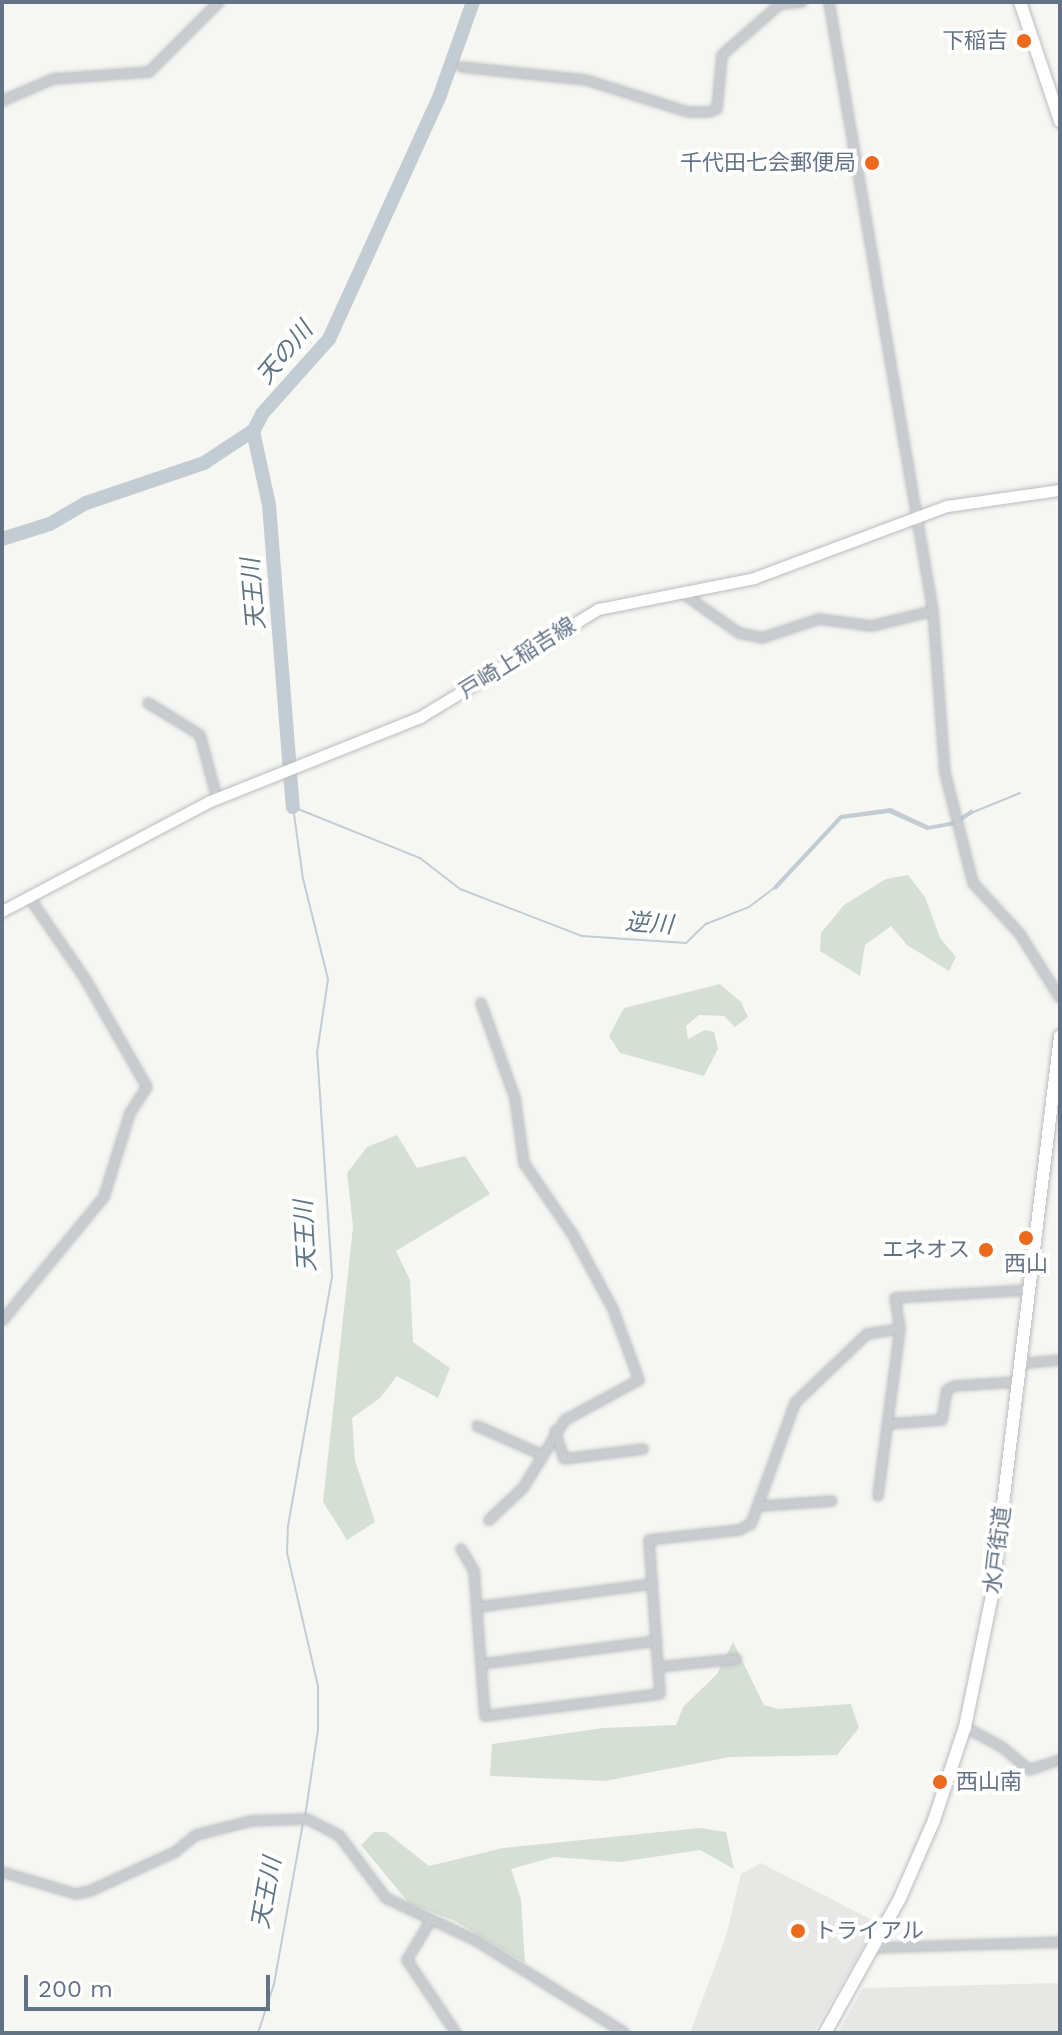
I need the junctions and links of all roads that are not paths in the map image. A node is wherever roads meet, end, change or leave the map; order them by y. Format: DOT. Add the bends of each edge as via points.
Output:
graph roads {
  1 [pos="219,2"];
  2 [pos="802,2"];
  3 [pos="829,2"];
  4 [pos="1020,2"];
  5 [pos="461,67"];
  6 [pos="2,101"];
  7 [pos="1060,121"];
  8 [pos="1060,490"];
  9 [pos="918,520"];
  10 [pos="682,593"];
  11 [pos="933,611"];
  12 [pos="148,703"];
  13 [pos="217,798"];
  14 [pos="29,897"];
  15 [pos="2,911"];
  16 [pos="1060,998"];
  17 [pos="481,1003"];
  18 [pos="1060,1036"];
  19 [pos="1057,1089"];
  20 [pos="1029,1290"];
  21 [pos="2,1321"];
  22 [pos="900,1329"];
  23 [pos="1060,1360"];
  24 [pos="1019,1364"];
  25 [pos="1017,1382"];
  26 [pos="888,1424"];
  27 [pos="477,1426"];
  28 [pos="555,1431"];
  29 [pos="643,1449"];
  30 [pos="542,1455"];
  31 [pos="878,1496"];
  32 [pos="832,1501"];
  33 [pos="762,1506"];
  34 [pos="489,1520"];
  35 [pos="461,1549"];
  36 [pos="652,1584"];
  37 [pos="478,1607"];
  38 [pos="656,1641"];
  39 [pos="737,1659"];
  40 [pos="482,1664"];
  41 [pos="658,1667"];
  42 [pos="965,1727"];
  43 [pos="1060,1760"];
  44 [pos="2,1872"];
  45 [pos="431,1920"];
  46 [pos="1060,1942"];
  47 [pos="873,1948"];
  48 [pos="456,2033"];
  49 [pos="625,2033"];
  50 [pos="825,2033"];
  1 -- 6 [label="street" via="149,72 53,79"];
  2 -- 5 [label="street" via="780,4 722,55 717,109 708,112 688,112 586,80"];
  3 -- 9 [label="street"];
  4 -- 7 [label="highway"];
  8 -- 9 [label="main road, 戸崎上稲吉線" via="947,506"];
  9 -- 10 [label="main road, 戸崎上稲吉線" via="754,578"];
  9 -- 11 [label="street"];
  10 -- 11 [label="street" via="739,633 762,638 819,619 872,626"];
  10 -- 13 [label="main road, 戸崎上稲吉線" via="598,609 425,714"];
  11 -- 16 [label="street" via="947,781 973,883 1020,934"];
  12 -- 13 [label="street" via="200,735"];
  13 -- 14 [label="main road, 戸崎上稲吉線"];
  14 -- 15 [label="main road, 戸崎上稲吉線"];
  14 -- 21 [label="street" via="86,980 147,1087 130,1113 104,1197"];
  17 -- 28 [label="street" via="515,1098 524,1163 573,1235 613,1309 639,1380 580,1410"];
  18 -- 19 [label="highway, 水戸街道"];
  19 -- 20 [label="highway, 水戸街道"];
  20 -- 22 [label="street" via="895,1298"];
  20 -- 24 [label="highway, 水戸街道"];
  22 -- 26 [label="street"];
  22 -- 33 [label="street" via="867,1334 795,1403"];
  23 -- 24 [label="street"];
  24 -- 25 [label="highway, 水戸街道"];
  25 -- 26 [label="street" via="955,1386 947,1390 942,1420"];
  25 -- 42 [label="highway, 水戸街道" via="992,1595"];
  26 -- 31 [label="street"];
  27 -- 30 [label="street"];
  28 -- 29 [label="street" via="564,1459"];
  28 -- 30 [label="street"];
  30 -- 34 [label="street" via="523,1488"];
  32 -- 33 [label="street"];
  33 -- 36 [label="street" via="751,1524 739,1530 649,1540"];
  35 -- 37 [label="street" via="473,1563"];
  36 -- 37 [label="street"];
  36 -- 38 [label="street"];
  37 -- 40 [label="street"];
  38 -- 40 [label="street"];
  38 -- 41 [label="street"];
  39 -- 41 [label="street"];
  40 -- 41 [label="street" via="485,1716 660,1694"];
  42 -- 43 [label="street" via="1002,1747 1029,1770"];
  42 -- 47 [label="highway, 水戸街道" via="934,1820"];
  44 -- 45 [label="street" via="76,1894 175,1852 196,1835 251,1821 302,1818 339,1835 386,1898"];
  45 -- 48 [label="street" via="407,1960"];
  45 -- 49 [label="street" via="475,1940"];
  46 -- 47 [label="street"];
  47 -- 50 [label="highway, 水戸街道"];
}
